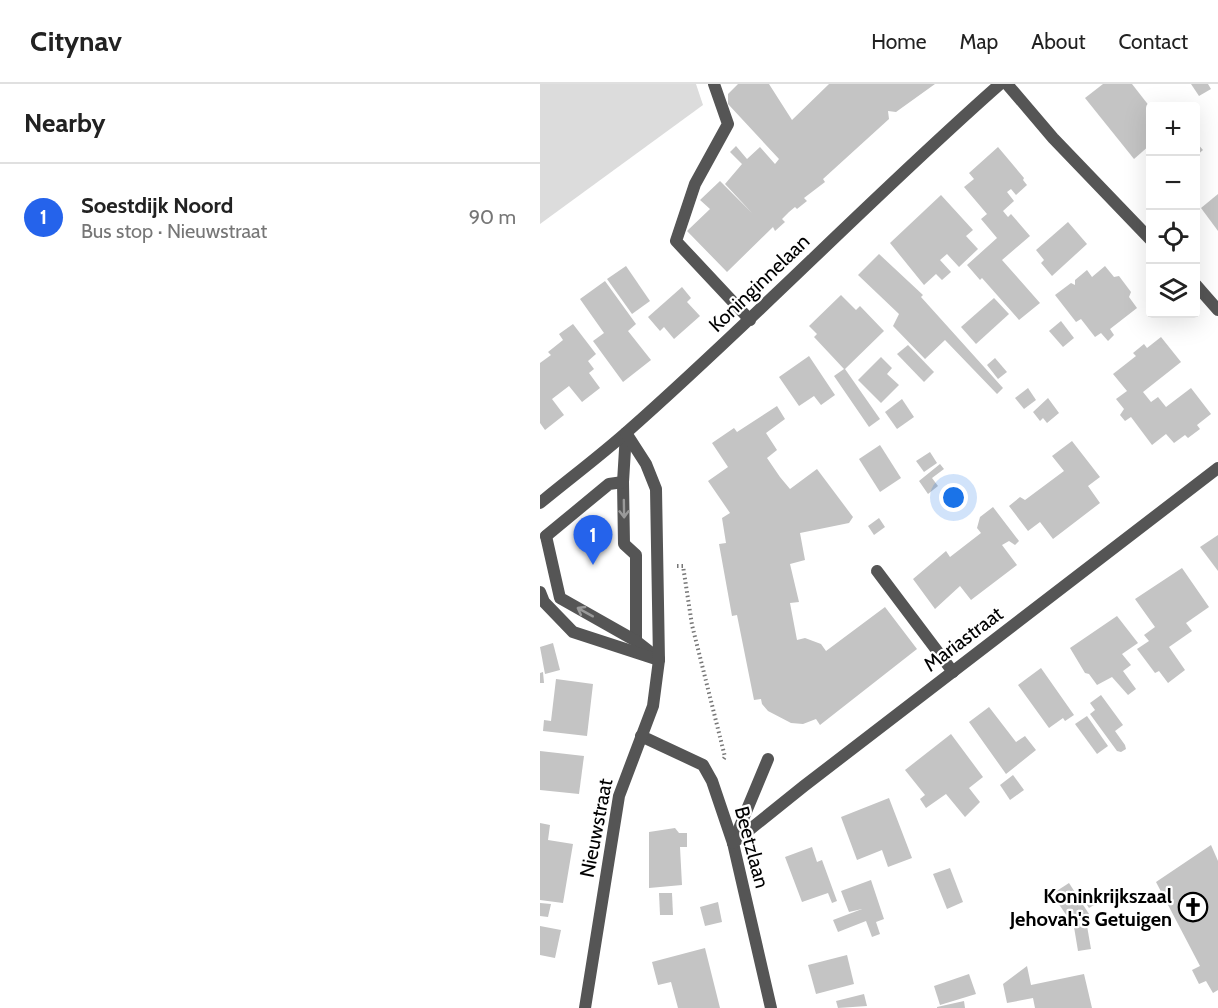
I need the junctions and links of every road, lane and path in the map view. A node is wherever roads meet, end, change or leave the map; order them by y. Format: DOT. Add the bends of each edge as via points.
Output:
graph roads {
  1 [pos="714,84"];
  2 [pos="1000,84"];
  3 [pos="1007,84"];
  4 [pos="1146,235"];
  5 [pos="1200,290"];
  6 [pos="1218,310"];
  7 [pos="750,320"];
  8 [pos="626,433"];
  9 [pos="1218,468"];
  10 [pos="623,482"];
  11 [pos="540,503"];
  12 [pos="543,535"];
  13 [pos="658,566"];
  14 [pos="877,571"];
  15 [pos="540,592"];
  16 [pos="636,641"];
  17 [pos="660,660"];
  18 [pos="953,672"];
  19 [pos="641,736"];
  20 [pos="768,759"];
  21 [pos="712,781"];
  22 [pos="733,843"];
  23 [pos="585,1008"];
  24 [pos="771,1008"];
  1 -- 7 [label="street" via="728,124 695,184 676,241"];
  2 -- 7 [label="street, Koninginnelaan" via="898,175"];
  3 -- 4 [label="street"];
  5 -- 6 [label="street"];
  7 -- 8 [label="street, Koninginnelaan"];
  8 -- 10 [label="street"];
  8 -- 11 [label="street, Koninginnelaan"];
  8 -- 13 [label="street, Nieuwstraat" via="656,489"];
  9 -- 18 [label="street, Mariastraat"];
  10 -- 12 [label="street" via="609,484"];
  10 -- 16 [label="street, one-way" via="624,544 636,555"];
  16 -- 12 [label="street, one-way" via="560,598"];
  13 -- 17 [label="street, Nieuwstraat"];
  13 -- 21 [label="path" via="683,567 692,625 725,757"];
  14 -- 18 [label="street"];
  15 -- 17 [label="street" via="544,602 573,632"];
  16 -- 17 [label="street"];
  17 -- 19 [label="street, Nieuwstraat" via="653,706"];
  18 -- 22 [label="street, Mariastraat"];
  19 -- 21 [label="street, Beetzlaan" via="703,765"];
  19 -- 23 [label="street, Nieuwstraat" via="619,796"];
  20 -- 22 [label="street"];
  21 -- 22 [label="street, Beetzlaan"];
  22 -- 24 [label="street, Beetzlaan"];
}
